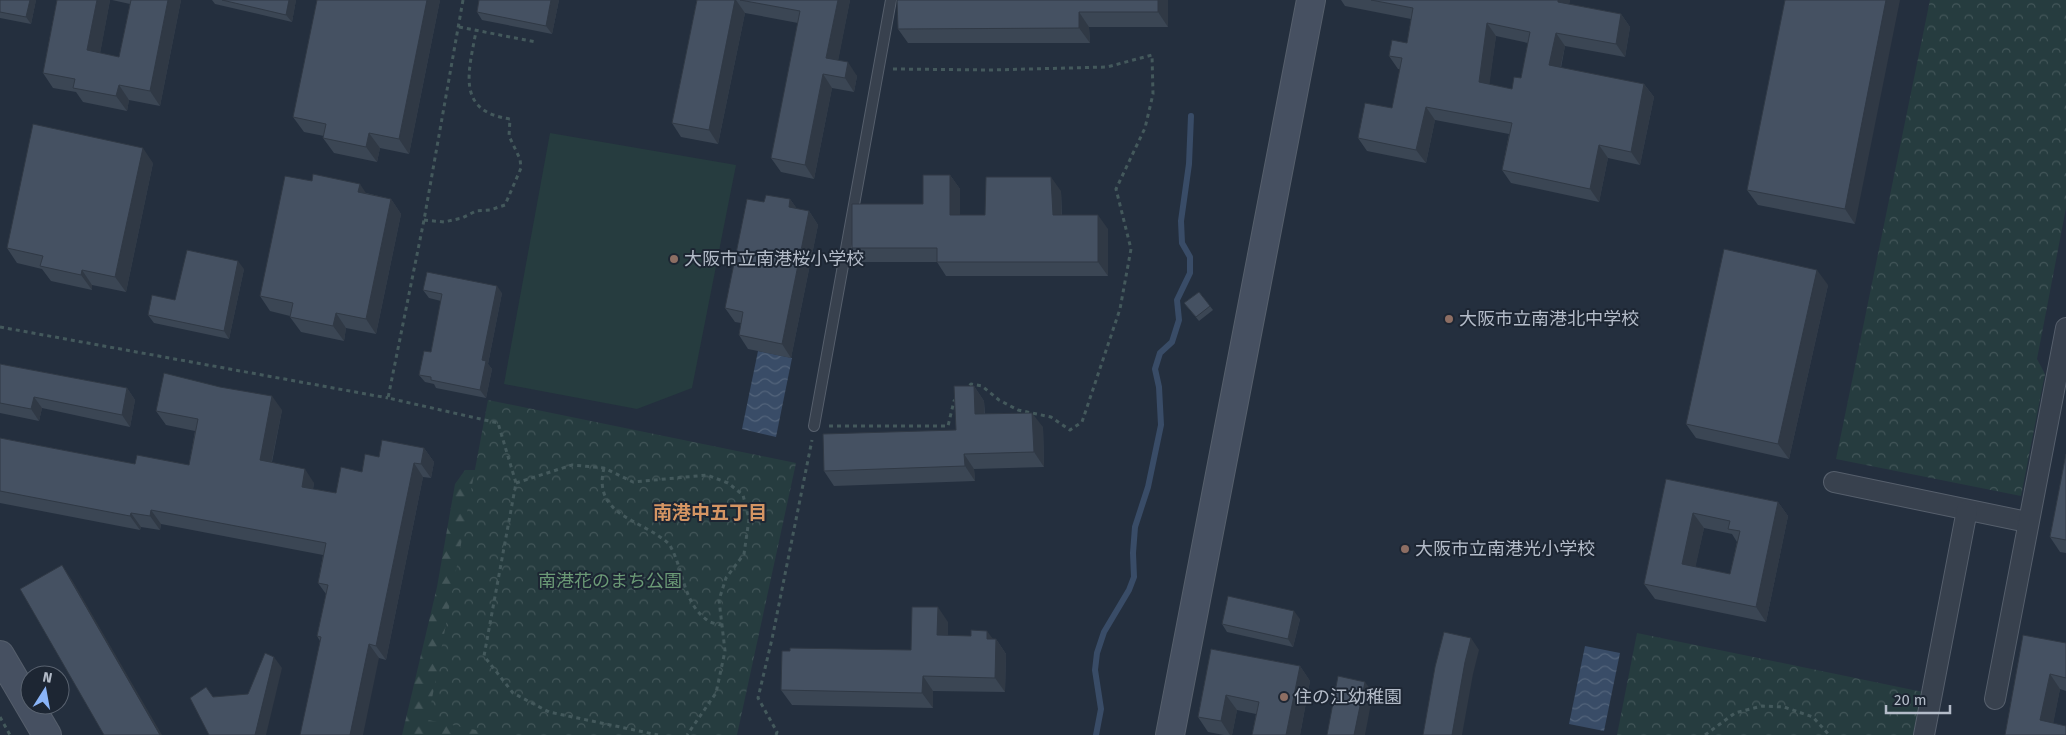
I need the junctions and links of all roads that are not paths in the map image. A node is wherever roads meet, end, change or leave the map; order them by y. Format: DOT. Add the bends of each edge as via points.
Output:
graph roads {
  1 [pos="891,0"];
  2 [pos="1311,0"];
  3 [pos="2066,328"];
  4 [pos="814,426"];
  5 [pos="1834,482"];
  6 [pos="1967,510"];
  7 [pos="2028,522"];
  8 [pos="0,655"];
  9 [pos="1995,699"];
  10 [pos="47,735"];
  11 [pos="1170,735"];
  12 [pos="1924,735"];
  1 -- 4 [label="lane"];
  2 -- 11 [label="street"];
  3 -- 7 [label="street"];
  5 -- 6 [label="street"];
  6 -- 7 [label="street"];
  6 -- 12 [label="street"];
  7 -- 9 [label="street"];
  8 -- 10 [label="street"];
}
